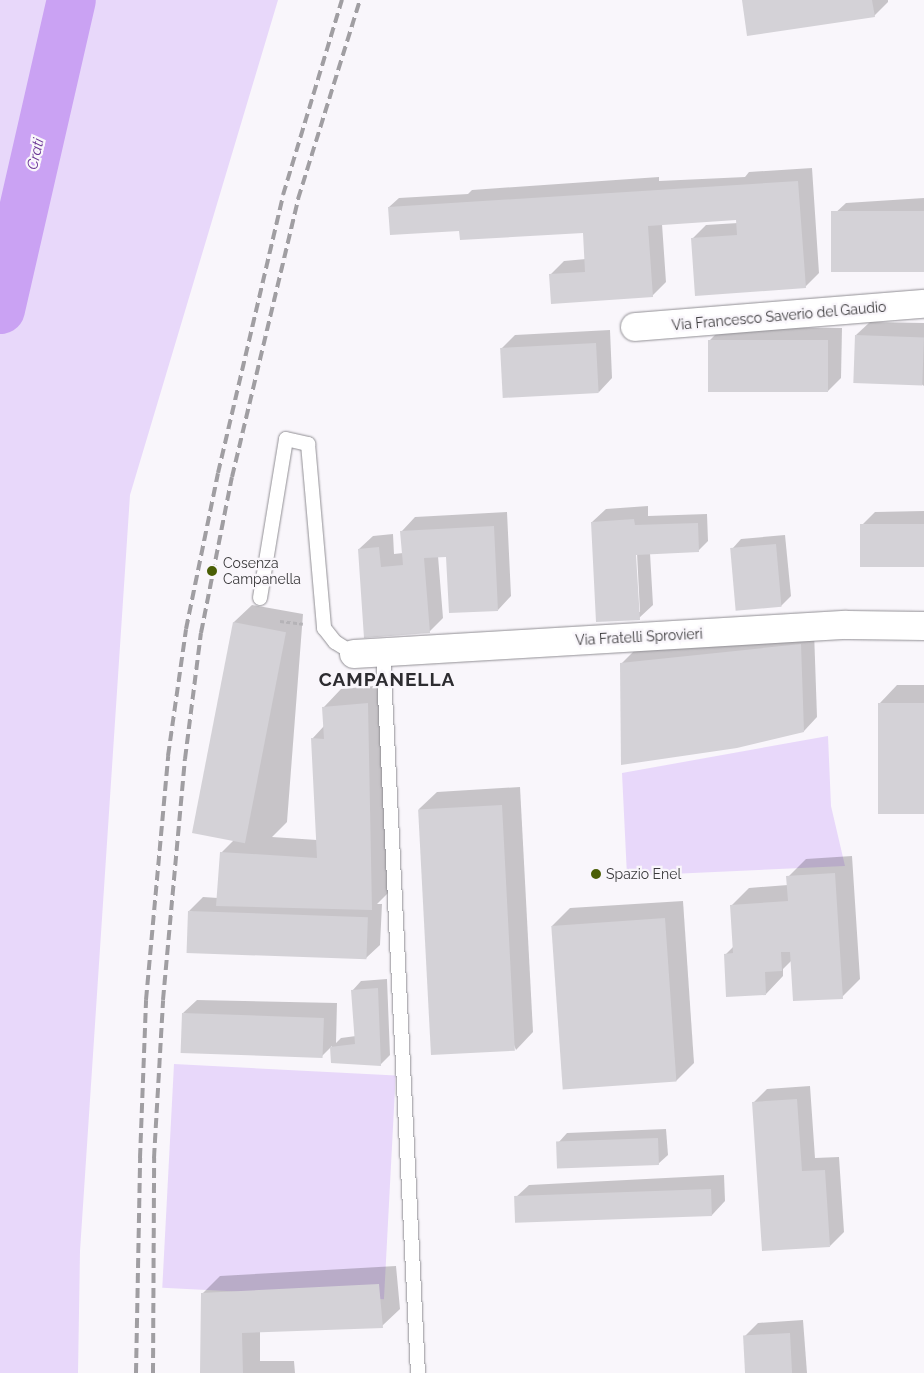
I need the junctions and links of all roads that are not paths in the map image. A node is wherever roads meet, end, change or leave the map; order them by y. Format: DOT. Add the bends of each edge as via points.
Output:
graph roads {
  1 [pos="924,304"];
  2 [pos="635,327"];
  3 [pos="260,598"];
  4 [pos="924,626"];
  5 [pos="384,653"];
  6 [pos="354,654"];
  7 [pos="418,1373"];
  1 -- 2 [label="street, Via Francesco Saverio del Gaudio"];
  3 -- 6 [label="lane" via="286,439 308,444 324,628 335,642"];
  4 -- 5 [label="street, Via Fratelli Sprovieri" via="846,624"];
  5 -- 6 [label="street, Via Fratelli Sprovieri"];
  5 -- 7 [label="lane"];
}
